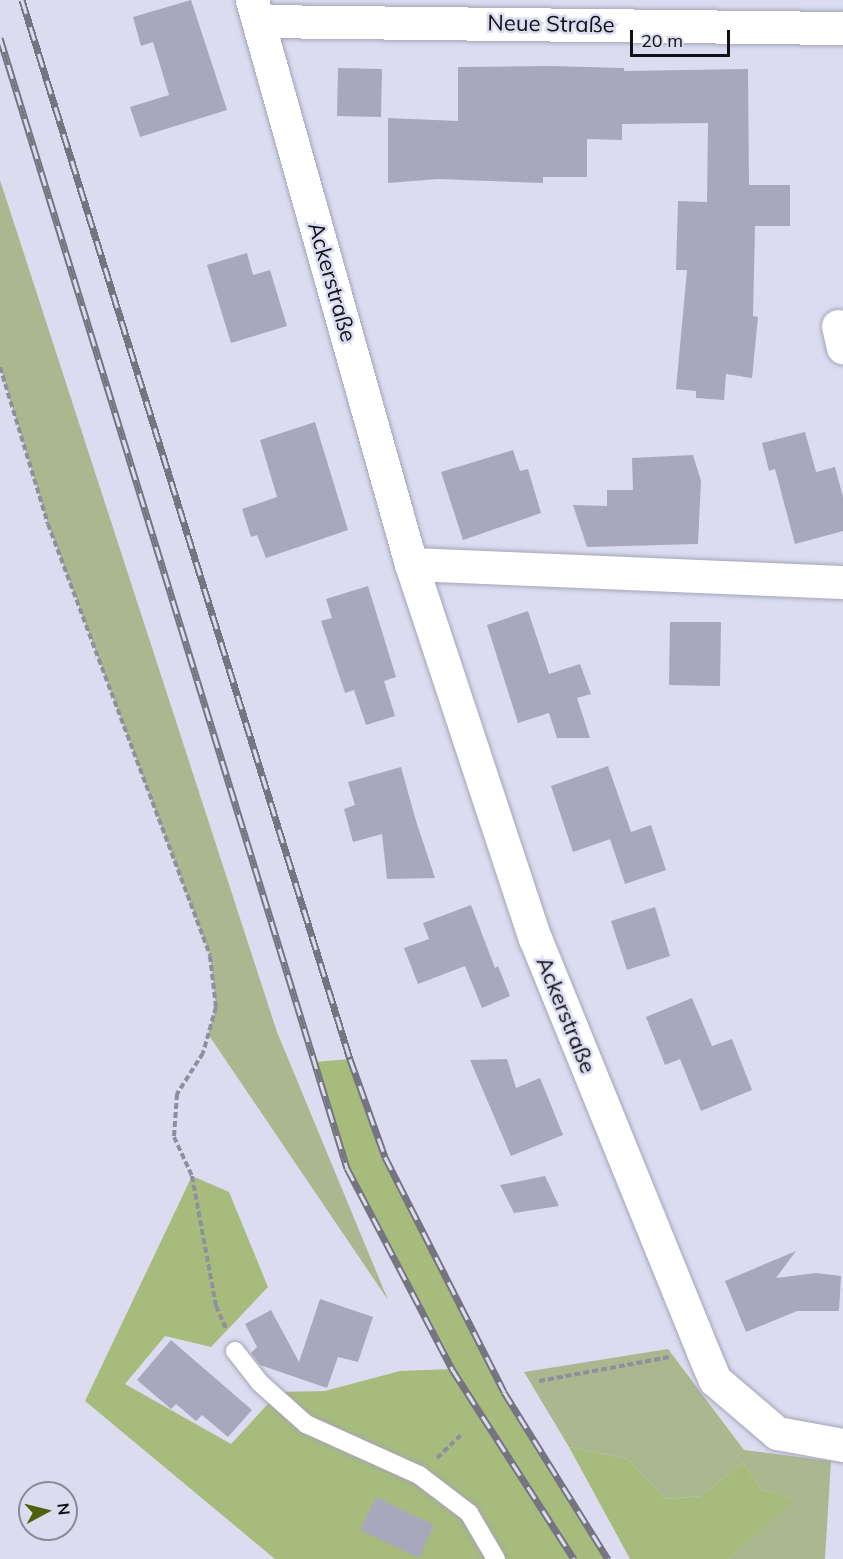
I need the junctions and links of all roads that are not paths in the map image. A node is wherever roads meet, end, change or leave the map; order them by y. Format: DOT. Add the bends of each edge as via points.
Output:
graph roads {
  1 [pos="256,10"];
  2 [pos="843,28"];
  3 [pos="411,564"];
  4 [pos="843,582"];
  5 [pos="235,1351"];
  6 [pos="843,1445"];
  7 [pos="496,1559"];
  1 -- 2 [label="street, Neue Straße"];
  1 -- 3 [label="street, Ackerstraße"];
  3 -- 4 [label="street"];
  3 -- 6 [label="street, Ackerstraße" via="535,938 715,1380 777,1433"];
  5 -- 7 [label="lane" via="260,1383 306,1424 419,1475 469,1513"];
}
